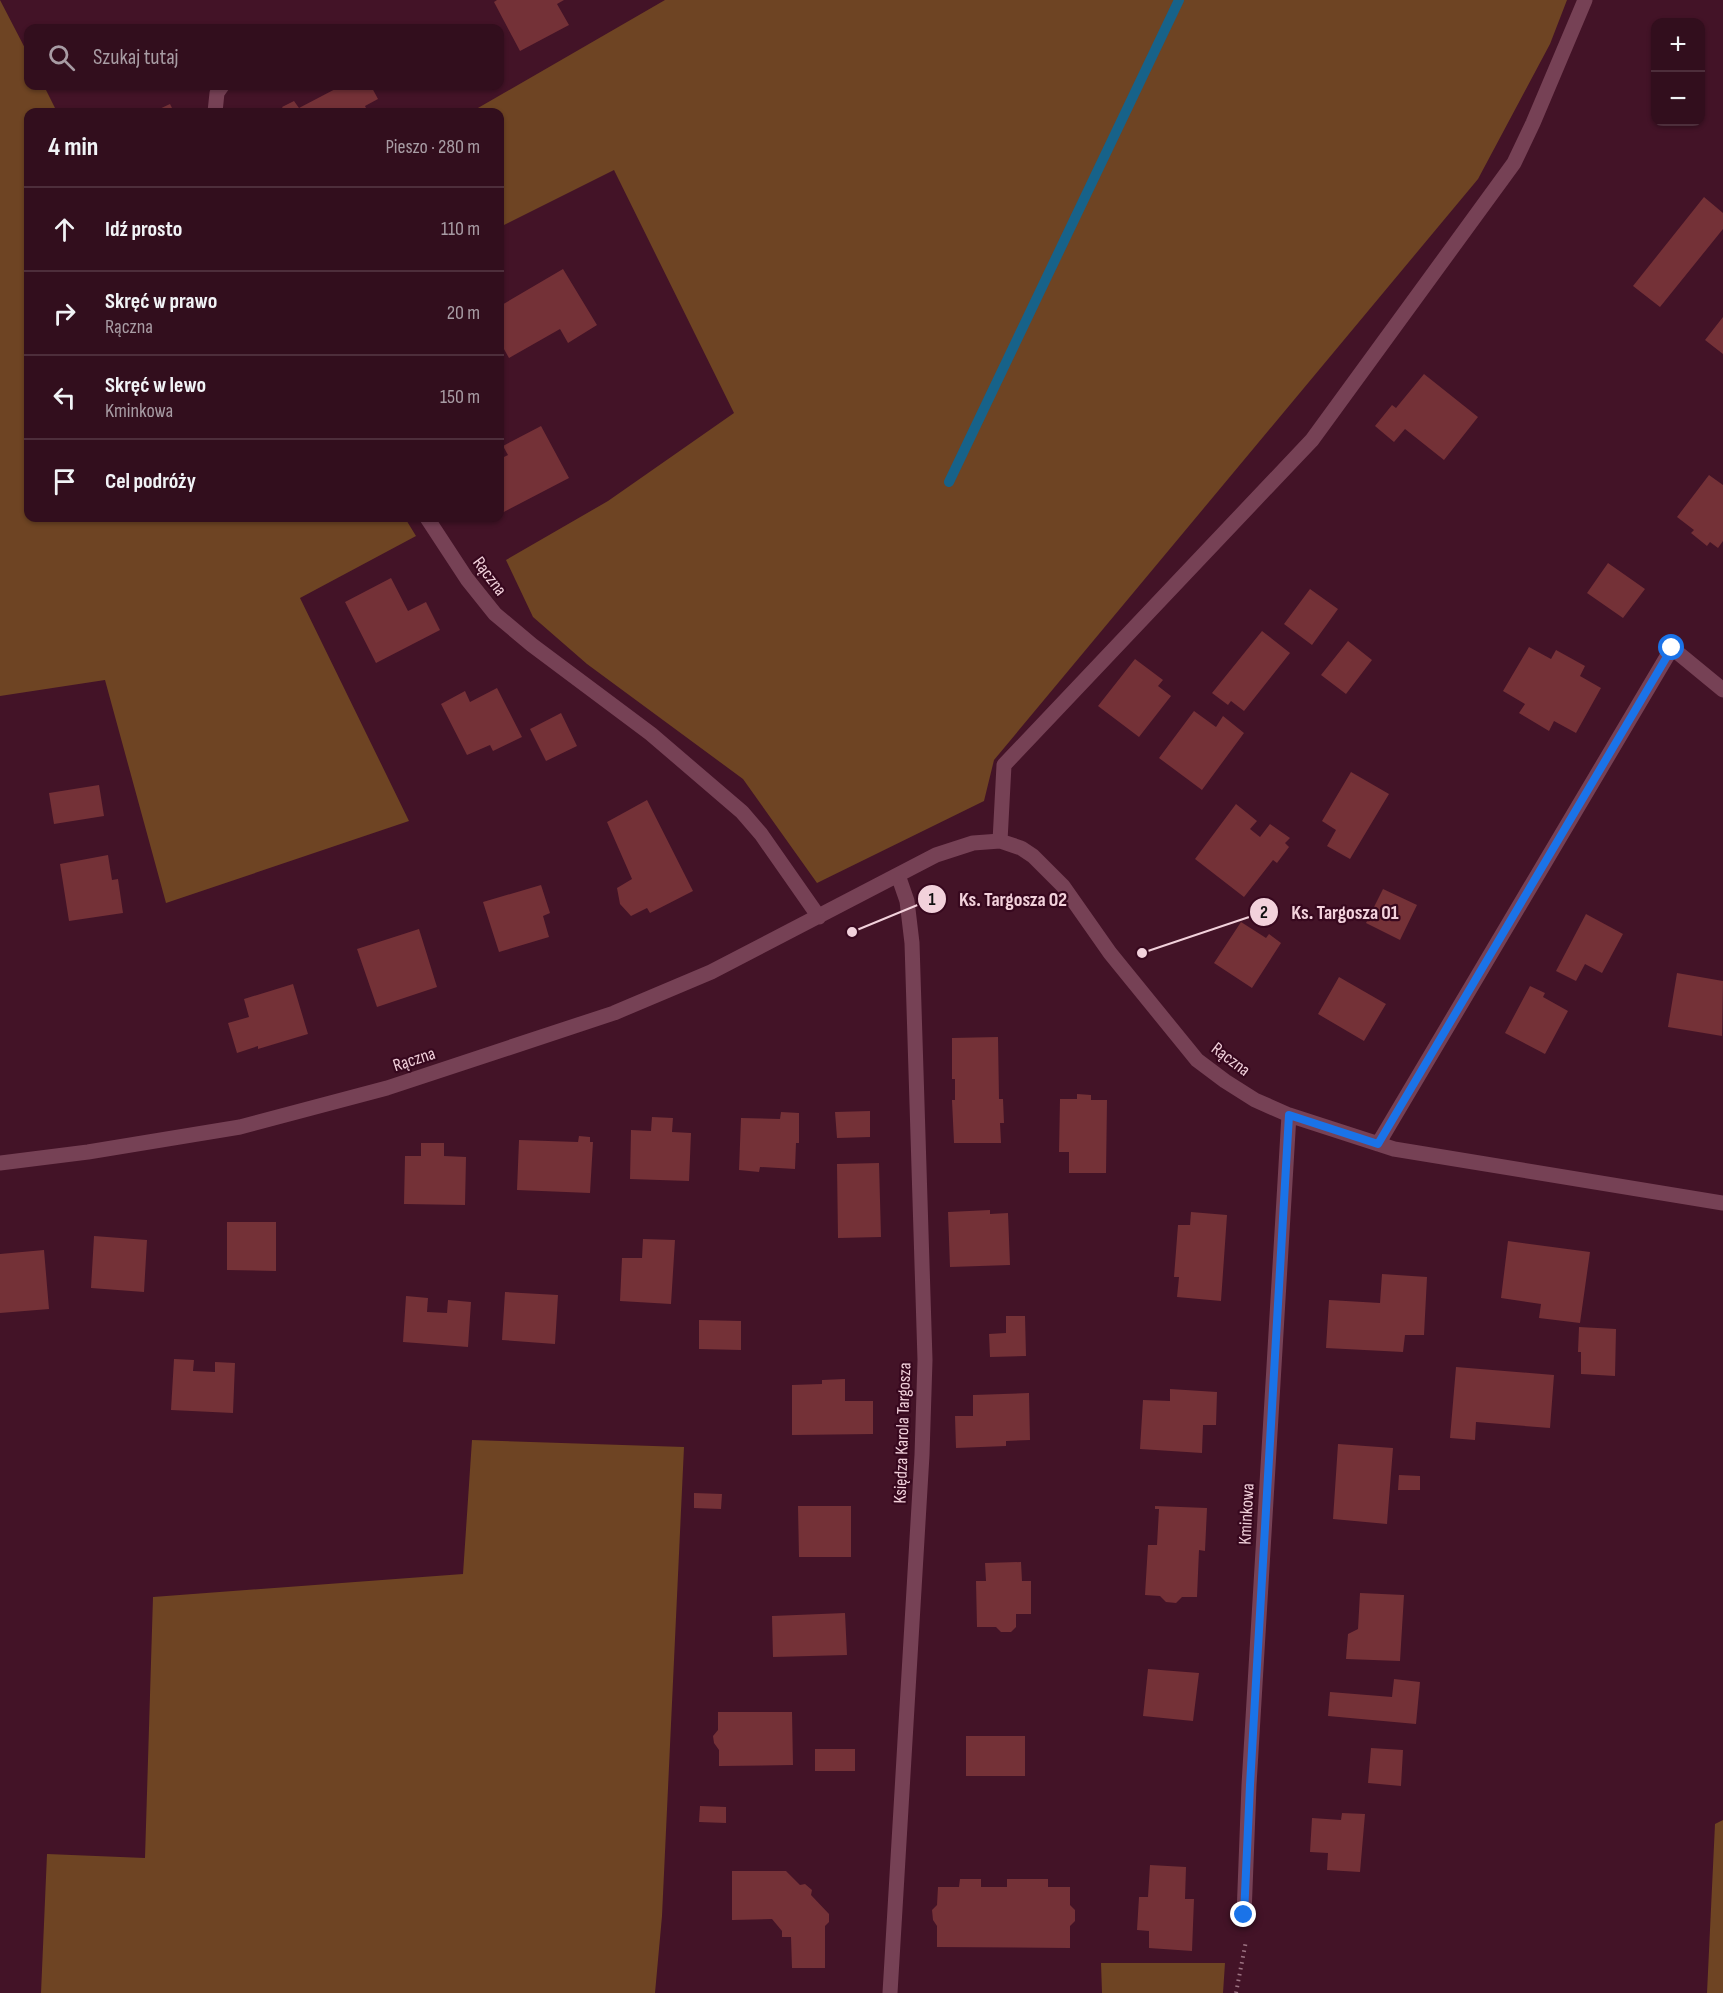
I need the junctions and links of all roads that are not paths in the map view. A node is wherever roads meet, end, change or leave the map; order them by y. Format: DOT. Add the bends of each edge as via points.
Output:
graph roads {
  1 [pos="1585,0"];
  2 [pos="219,90"];
  3 [pos="215,108"];
  4 [pos="430,522"];
  5 [pos="1723,690"];
  6 [pos="1000,841"];
  7 [pos="898,875"];
  8 [pos="819,917"];
  9 [pos="1289,1115"];
  10 [pos="1378,1144"];
  11 [pos="0,1163"];
  12 [pos="1723,1203"];
  13 [pos="1244,1915"];
  14 [pos="890,1993"];
  1 -- 6 [label="street" via="1514,163 1312,440 1004,765"];
  2 -- 3 [label="street"];
  4 -- 8 [label="street, Rączna" via="495,614 651,734 742,812"];
  5 -- 10 [label="street" via="1672,648"];
  6 -- 7 [label="street, Rączna" via="955,848"];
  6 -- 9 [label="street, Rączna" via="1033,856 1063,886 1110,953 1197,1060 1255,1100"];
  7 -- 8 [label="street, Rączna"];
  7 -- 14 [label="street, Księdza Karola Targosza" via="907,901 912,943 925,1360"];
  8 -- 11 [label="street, Rączna" via="711,972 614,1013 387,1088 240,1127"];
  9 -- 10 [label="street, Rączna"];
  9 -- 13 [label="street, Kminkowa"];
  10 -- 12 [label="street, Rączna"];
}
